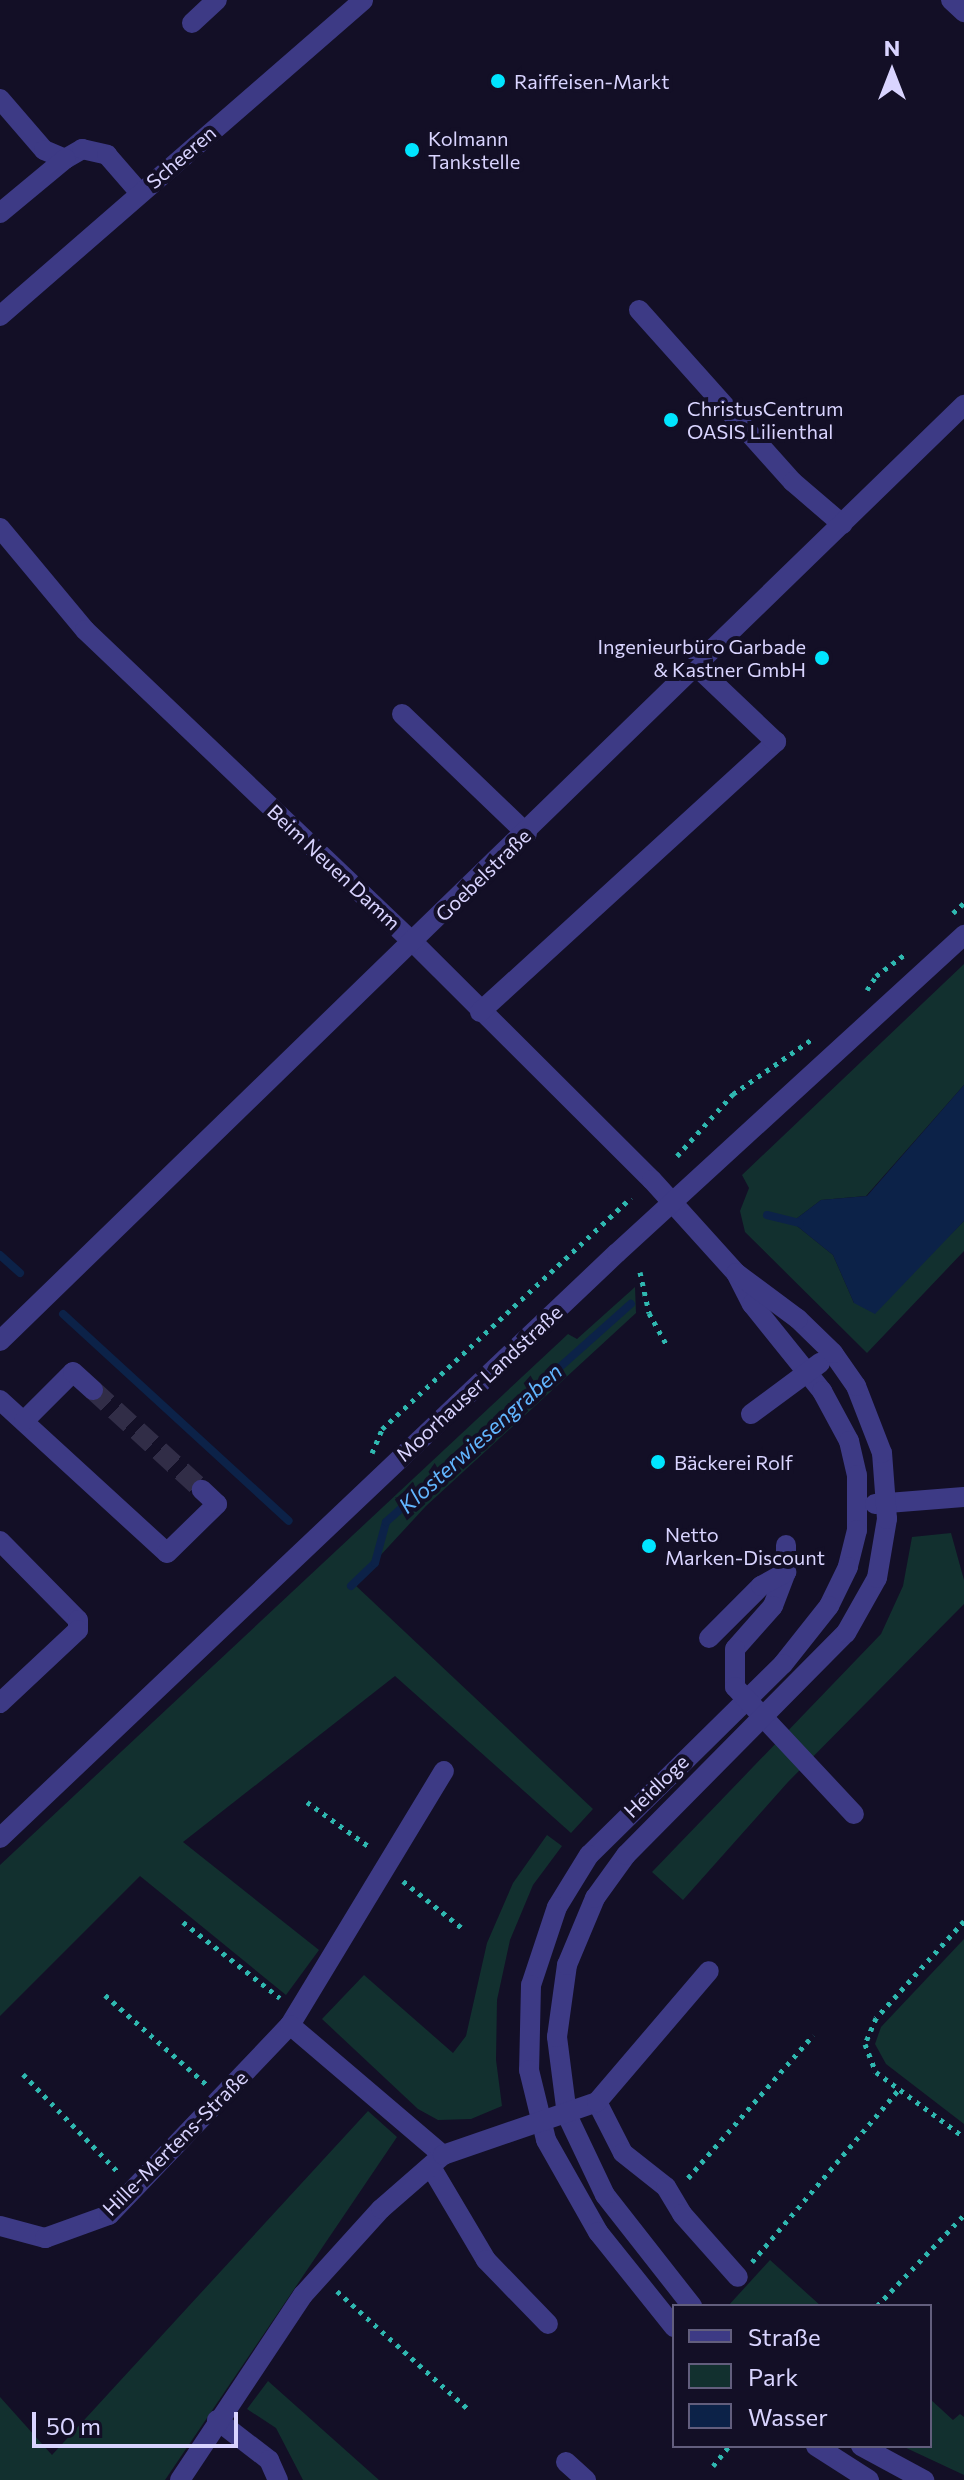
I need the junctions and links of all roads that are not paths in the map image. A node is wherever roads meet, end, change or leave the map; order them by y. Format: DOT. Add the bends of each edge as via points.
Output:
graph roads {
  1 [pos="217,0"];
  2 [pos="363,0"];
  3 [pos="951,0"];
  4 [pos="964,12"];
  5 [pos="192,23"];
  6 [pos="0,99"];
  7 [pos="65,159"];
  8 [pos="140,193"];
  9 [pos="0,213"];
  10 [pos="639,310"];
  11 [pos="0,316"];
  12 [pos="964,405"];
  13 [pos="842,524"];
  14 [pos="0,528"];
  15 [pos="696,666"];
  16 [pos="402,714"];
  17 [pos="527,834"];
  18 [pos="964,935"];
  19 [pos="413,942"];
  20 [pos="480,1012"];
  21 [pos="672,1203"];
  22 [pos="736,1273"];
  23 [pos="0,1341"];
  24 [pos="833,1353"];
  25 [pos="809,1371"];
  26 [pos="93,1390"];
  27 [pos="0,1400"];
  28 [pos="751,1414"];
  29 [pos="24,1421"];
  30 [pos="202,1490"];
  31 [pos="962,1503"];
  32 [pos="859,1504"];
  33 [pos="888,1504"];
  34 [pos="0,1541"];
  35 [pos="786,1545"];
  36 [pos="786,1572"];
  37 [pos="709,1638"];
  38 [pos="748,1698"];
  39 [pos="0,1703"];
  40 [pos="764,1718"];
  41 [pos="444,1771"];
  42 [pos="854,1814"];
  43 [pos="0,1838"];
  44 [pos="709,1971"];
  45 [pos="294,2018"];
  46 [pos="597,2102"];
  47 [pos="567,2115"];
  48 [pos="541,2123"];
  49 [pos="437,2161"];
  50 [pos="0,2226"];
  51 [pos="738,2277"];
  52 [pos="690,2304"];
  53 [pos="548,2324"];
  54 [pos="672,2324"];
  55 [pos="217,2420"];
  56 [pos="819,2448"];
  57 [pos="865,2448"];
  58 [pos="566,2462"];
  59 [pos="180,2480"];
  60 [pos="278,2480"];
  61 [pos="586,2480"];
  62 [pos="869,2480"];
  63 [pos="924,2480"];
  1 -- 5 [label="street"];
  2 -- 8 [label="street, Scheeren"];
  3 -- 4 [label="street"];
  6 -- 7 [label="street" via="44,150"];
  7 -- 8 [label="street" via="82,149 107,155"];
  7 -- 9 [label="street"];
  8 -- 11 [label="street, Scheeren"];
  10 -- 13 [label="street" via="793,482"];
  12 -- 13 [label="street, Goebelstraße"];
  13 -- 15 [label="street, Goebelstraße"];
  14 -- 19 [label="street, Beim Neuen Damm" via="85,630"];
  15 -- 17 [label="street, Goebelstraße"];
  15 -- 20 [label="street" via="776,742"];
  16 -- 17 [label="street"];
  17 -- 19 [label="street, Goebelstraße"];
  18 -- 21 [label="street, Moorhauser Landstraße"];
  19 -- 20 [label="street, Beim Neuen Damm"];
  19 -- 23 [label="street, Goebelstraße"];
  20 -- 21 [label="street, Beim Neuen Damm"];
  21 -- 22 [label="street, Heidloge"];
  21 -- 43 [label="street, Moorhauser Landstraße"];
  22 -- 24 [label="street, Heidloge" via="764,1289"];
  22 -- 25 [label="street, Heidloge" via="752,1304"];
  24 -- 25 [label="street"];
  24 -- 33 [label="street, Heidloge" via="876,1429"];
  25 -- 28 [label="street"];
  25 -- 32 [label="street, Heidloge" via="849,1441"];
  26 -- 29 [label="street" via="73,1372"];
  27 -- 29 [label="street"];
  29 -- 30 [label="street" via="167,1553 217,1504"];
  31 -- 33 [label="street"];
  32 -- 33 [label="street"];
  32 -- 38 [label="street, Heidloge" via="848,1567 829,1606"];
  33 -- 40 [label="street, Heidloge" via="877,1578 858,1613 827,1657"];
  34 -- 39 [label="street" via="78,1620 78,1630"];
  35 -- 36 [label="street"];
  36 -- 37 [label="street" via="761,1586"];
  36 -- 38 [label="street" via="773,1606 735,1649 735,1687"];
  38 -- 40 [label="street"];
  38 -- 48 [label="street, Heidloge" via="612,1829 557,1907 541,1945 530,1998 529,2070"];
  40 -- 42 [label="street"];
  40 -- 47 [label="street, Heidloge" via="650,1827 582,1923 559,2010 559,2069"];
  41 -- 45 [label="street, Hille-Mertens-Straße"];
  44 -- 46 [label="street"];
  45 -- 49 [label="street"];
  45 -- 50 [label="street, Hille-Mertens-Straße" via="109,2215 45,2238"];
  46 -- 47 [label="street"];
  46 -- 51 [label="street" via="623,2153 671,2197"];
  47 -- 48 [label="street"];
  47 -- 52 [label="street, Heidloge" via="605,2195"];
  48 -- 49 [label="street"];
  48 -- 54 [label="street, Heidloge" via="580,2206"];
  49 -- 53 [label="street" via="486,2260"];
  49 -- 55 [label="street" via="381,2209 303,2295"];
  55 -- 59 [label="street"];
  55 -- 60 [label="street" via="269,2460"];
  56 -- 62 [label="street"];
  57 -- 63 [label="street"];
  58 -- 61 [label="street"];
}
